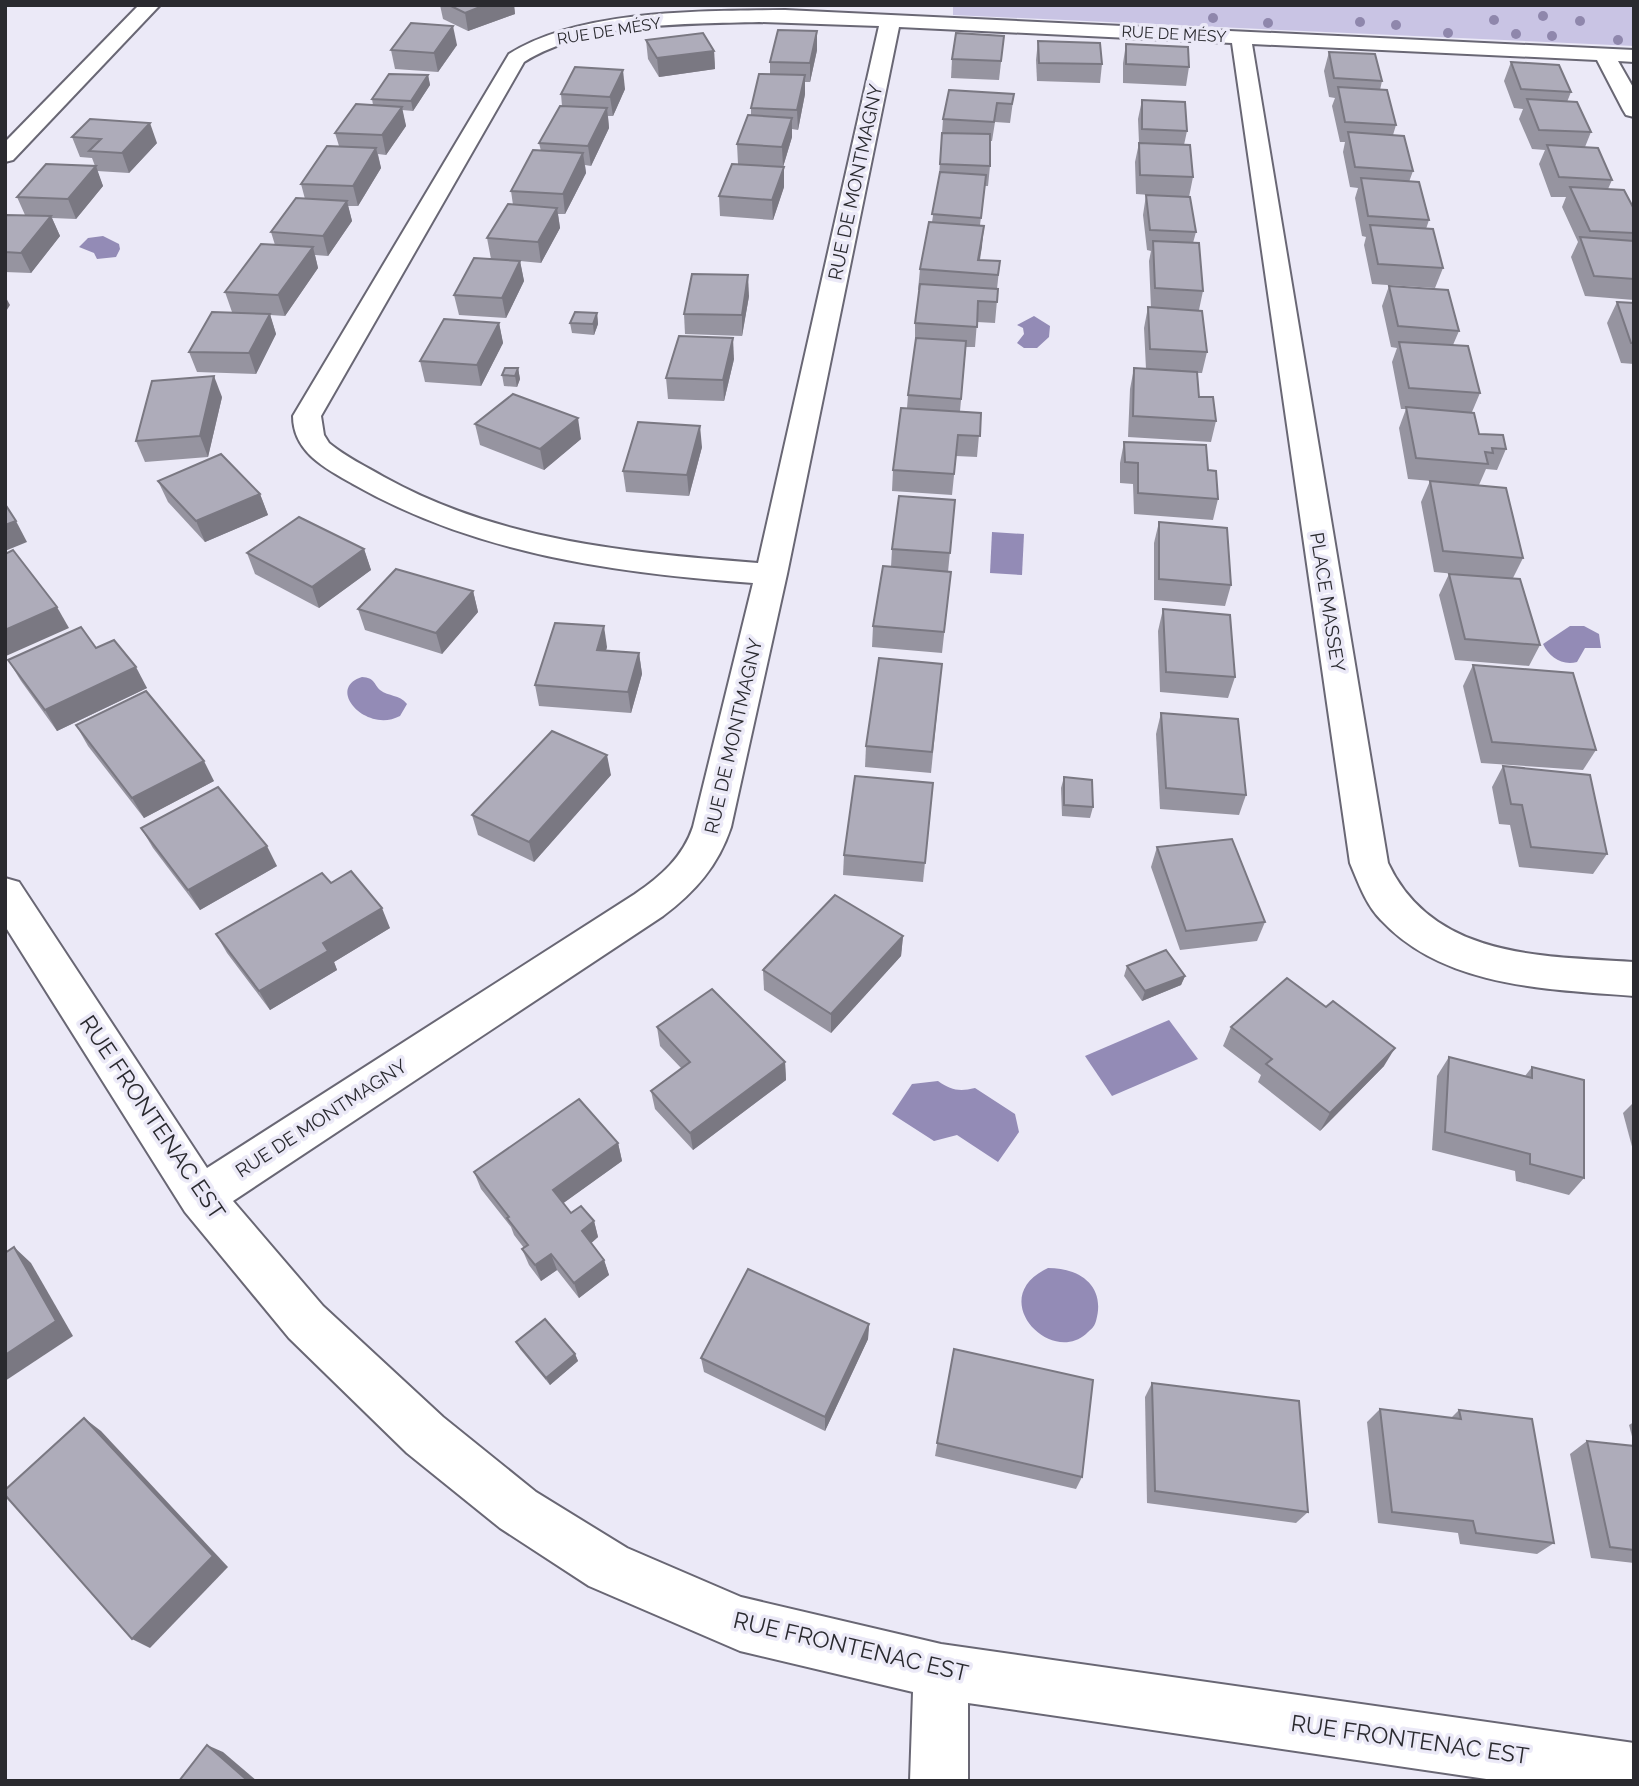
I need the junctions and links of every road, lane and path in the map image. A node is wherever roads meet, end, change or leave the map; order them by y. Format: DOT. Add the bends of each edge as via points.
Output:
graph roads {
  1 [pos="150,5"];
  2 [pos="890,21"];
  3 [pos="1241,37"];
  4 [pos="1604,54"];
  5 [pos="1634,56"];
  6 [pos="1634,110"];
  7 [pos="5,155"];
  8 [pos="771,574"];
  9 [pos="5,893"];
  10 [pos="1634,979"];
  11 [pos="201,1197"];
  12 [pos="941,1671"];
  13 [pos="1634,1772"];
  14 [pos="939,1781"];
  1 -- 7 [label="street"];
  2 -- 3 [label="street, RUE DE MÉSY"];
  2 -- 8 [label="street, RUE DE MONTMAGNY"];
  2 -- 8 [label="street, RUE DE MÉSY" via="712,18 595,30 528,48 516,58 307,416 310,440 324,453 377,487 447,520 515,542 608,560"];
  3 -- 4 [label="street, RUE DE MÉSY"];
  3 -- 10 [label="street, PLACE MASSEY" via="1369,863 1394,908 1413,926 1464,954 1524,969"];
  4 -- 5 [label="street, RUE DE MÉSY"];
  4 -- 6 [label="street"];
  8 -- 11 [label="street, RUE DE MONTMAGNY" via="708,843 688,874 649,905"];
  9 -- 11 [label="street, RUE FRONTENAC EST"];
  11 -- 12 [label="street, RUE FRONTENAC EST" via="306,1322 425,1434 518,1510 608,1567 740,1624"];
  12 -- 13 [label="street, RUE FRONTENAC EST"];
  12 -- 14 [label="street"];
}
